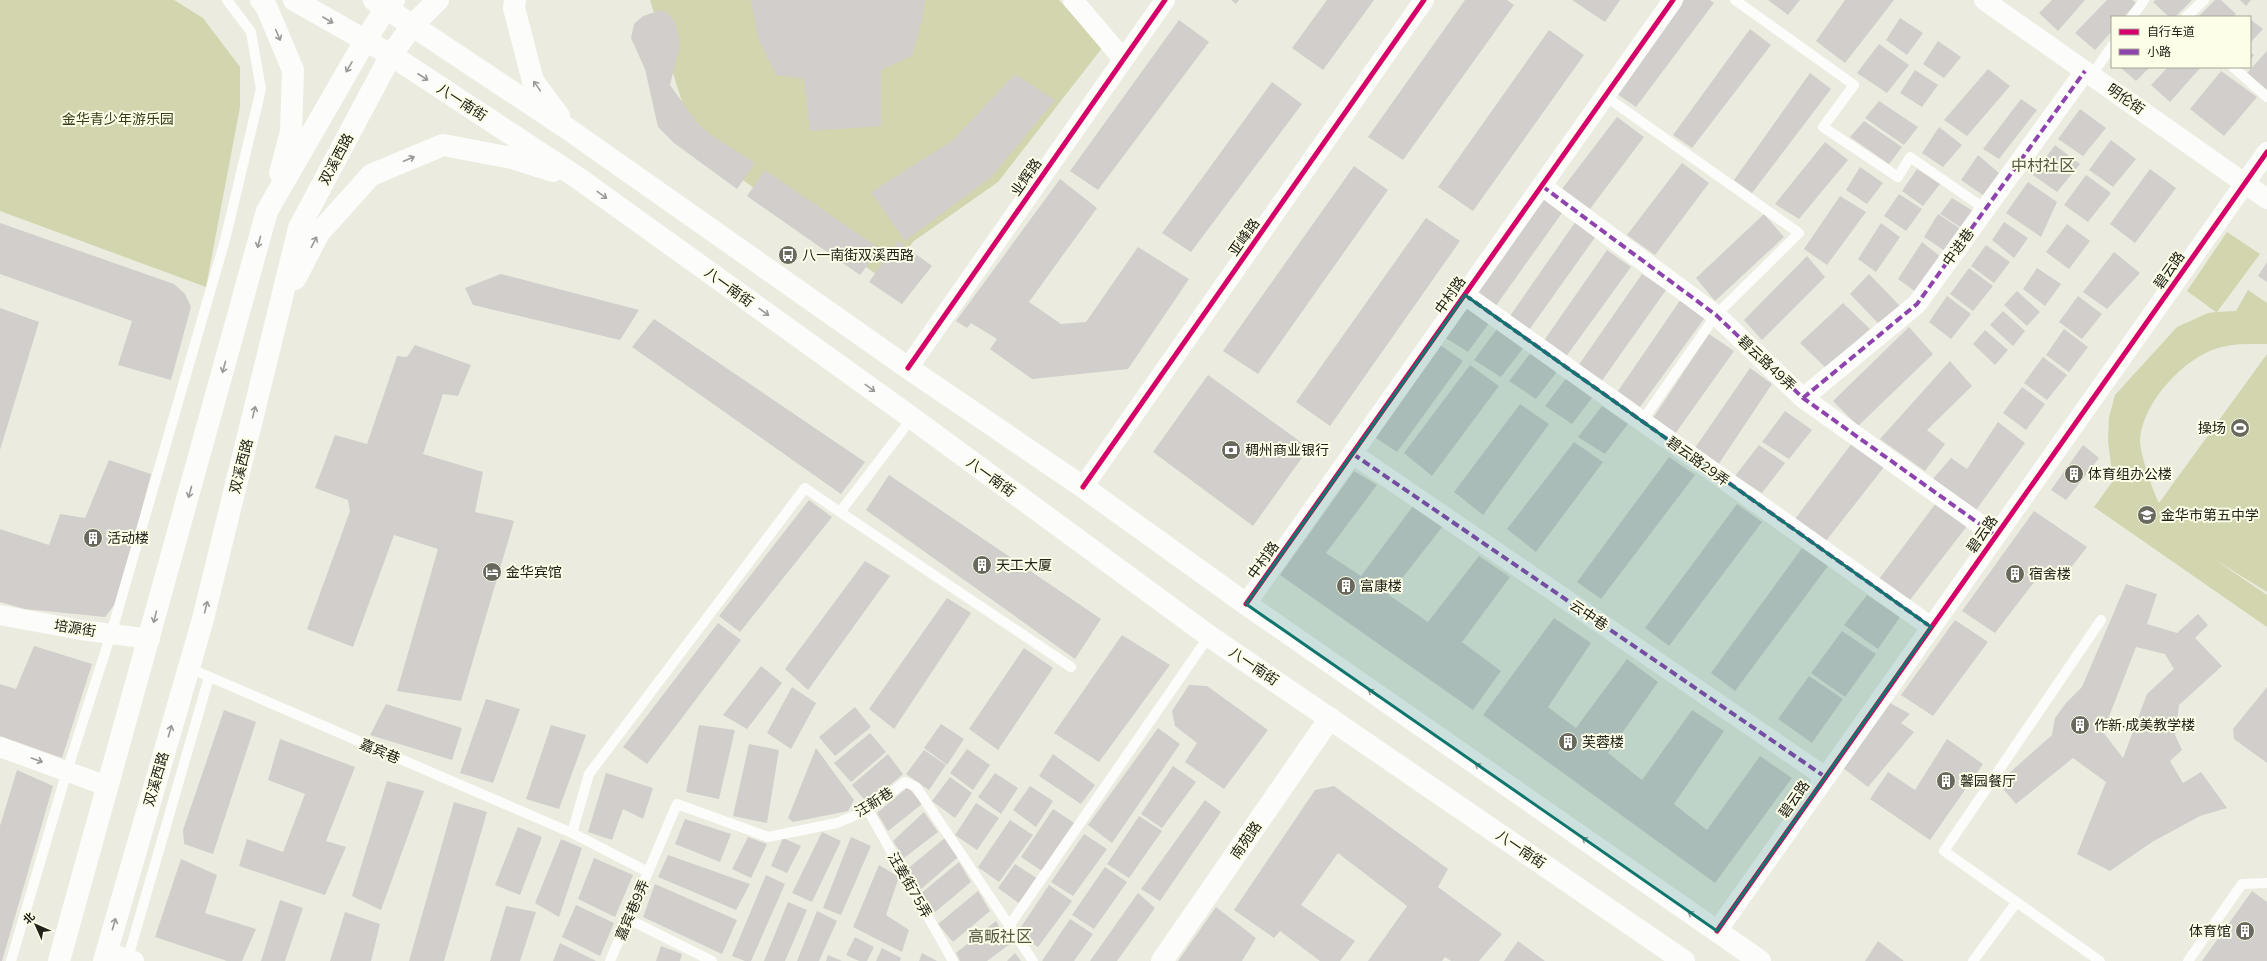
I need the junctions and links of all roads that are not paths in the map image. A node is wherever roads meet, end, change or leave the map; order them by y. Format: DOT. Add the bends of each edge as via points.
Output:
graph roads {
  1 [pos="227,0"];
  2 [pos="261,0"];
  3 [pos="294,0"];
  4 [pos="438,0"];
  5 [pos="515,0"];
  6 [pos="1073,0"];
  7 [pos="1165,0"];
  8 [pos="1424,0"];
  9 [pos="1673,0"];
  10 [pos="1735,0"];
  11 [pos="1984,0"];
  12 [pos="2144,0"];
  13 [pos="2204,0"];
  14 [pos="385,3"];
  15 [pos="2133,16"];
  16 [pos="2187,16"];
  17 [pos="412,26"];
  18 [pos="364,41"];
  19 [pos="2111,47"];
  20 [pos="391,55"];
  21 [pos="1123,59"];
  22 [pos="2234,68"];
  23 [pos="2088,73"];
  24 [pos="1605,96"];
  25 [pos="2267,97"];
  26 [pos="568,129"];
  27 [pos="2267,152"];
  28 [pos="578,178"];
  29 [pos="2245,184"];
  30 [pos="1542,186"];
  31 [pos="2267,199"];
  32 [pos="271,205"];
  33 [pos="1985,209"];
  34 [pos="1465,295"];
  35 [pos="278,314"];
  36 [pos="1716,315"];
  37 [pos="908,368"];
  38 [pos="1803,398"];
  39 [pos="912,418"];
  40 [pos="1642,420"];
  41 [pos="1353,454"];
  42 [pos="1083,487"];
  43 [pos="840,512"];
  44 [pos="1995,535"];
  45 [pos="1246,604"];
  46 [pos="0,615"];
  47 [pos="2101,620"];
  48 [pos="1931,627"];
  49 [pos="111,634"];
  50 [pos="1209,636"];
  51 [pos="150,640"];
  52 [pos="1071,667"];
  53 [pos="189,668"];
  54 [pos="209,677"];
  55 [pos="1330,718"];
  56 [pos="0,747"];
  57 [pos="67,771"];
  58 [pos="1824,776"];
  59 [pos="107,786"];
  60 [pos="868,810"];
  61 [pos="572,833"];
  62 [pos="648,872"];
  63 [pos="2267,883"];
  64 [pos="2016,903"];
  65 [pos="628,919"];
  66 [pos="1009,926"];
  67 [pos="1717,931"];
  68 [pos="105,956"];
  69 [pos="129,960"];
  70 [pos="11,961"];
  71 [pos="59,961"];
  72 [pos="610,961"];
  73 [pos="712,961"];
  74 [pos="953,961"];
  75 [pos="1033,961"];
  76 [pos="1162,961"];
  77 [pos="1684,961"];
  78 [pos="1760,961"];
  79 [pos="1973,961"];
  80 [pos="2100,961"];
  81 [pos="2188,961"];
  1 -- 49 [label="lane" via="251,32 261,89 225,240"];
  2 -- 32 [label="main road, one-way" via="266,6 293,70 291,132"];
  3 -- 18 [label="main road, 八一南街, one-way"];
  4 -- 17 [label="main road, 双溪西路"];
  26 -- 5 [label="main road, one-way" via="533,81 514,8"];
  6 -- 21 [label="street"];
  7 -- 21 [label="street, 业辉路"];
  8 -- 42 [label="street, 亚峰路"];
  9 -- 24 [label="street, 中村路"];
  10 -- 33 [label="lane" via="1854,85 1823,127 1898,177 1910,157"];
  11 -- 23 [label="street, 明伦街"];
  12 -- 15 [label="lane"];
  13 -- 16 [label="lane"];
  14 -- 17 [label="main road"];
  14 -- 18 [label="main road"];
  17 -- 20 [label="main road, 双溪西路"];
  17 -- 26 [label="main road"];
  18 -- 20 [label="main road, 八一南街"];
  18 -- 32 [label="main road, one-way"];
  19 -- 23 [label="lane, 中进巷"];
  20 -- 28 [label="main road, 八一南街, one-way"];
  20 -- 35 [label="main road, 双溪西路" via="299,228"];
  21 -- 37 [label="street, 业辉路"];
  22 -- 25 [label="lane"];
  23 -- 29 [label="street, 明伦街"];
  23 -- 33 [label="street, 中进巷"];
  24 -- 30 [label="street, 中村路"];
  24 -- 36 [label="lane" via="1799,233"];
  26 -- 37 [label="main road"];
  27 -- 29 [label="street, 碧云路"];
  35 -- 28 [label="main road, one-way" via="318,233 371,175 443,145 512,158"];
  28 -- 39 [label="main road, 八一南街, one-way"];
  29 -- 31 [label="street, 明伦街"];
  29 -- 44 [label="street, 碧云路"];
  30 -- 34 [label="street, 中村路"];
  30 -- 36 [label="street, 碧云路49弄"];
  32 -- 51 [label="main road, one-way" via="263,226"];
  33 -- 38 [label="street, 中进巷" via="1917,304"];
  34 -- 40 [label="street, 碧云路29弄"];
  34 -- 41 [label="street, 中村路"];
  53 -- 35 [label="main road, 双溪西路, one-way"];
  36 -- 38 [label="street, 碧云路49弄"];
  36 -- 40 [label="lane"];
  37 -- 42 [label="main road"];
  38 -- 44 [label="street, 碧云路49弄"];
  39 -- 43 [label="lane"];
  39 -- 50 [label="main road, 八一南街"];
  40 -- 48 [label="street, 碧云路29弄"];
  41 -- 45 [label="street, 中村路"];
  41 -- 58 [label="street, 云中巷"];
  42 -- 45 [label="main road"];
  43 -- 52 [label="lane"];
  43 -- 61 [label="lane" via="805,488 589,774"];
  44 -- 48 [label="street, 碧云路"];
  67 -- 45 [label="main road, one-way"];
  46 -- 49 [label="street, 培源街"];
  47 -- 64 [label="lane" via="1944,851"];
  48 -- 58 [label="street, 碧云路"];
  49 -- 51 [label="street, 培源街"];
  49 -- 57 [label="lane"];
  50 -- 55 [label="main road, 八一南街"];
  50 -- 66 [label="lane"];
  51 -- 59 [label="main road"];
  53 -- 54 [label="lane, 嘉宾巷"];
  68 -- 53 [label="main road, 双溪西路, one-way"];
  54 -- 61 [label="lane, 嘉宾巷"];
  54 -- 69 [label="lane"];
  55 -- 76 [label="main road, 南苑路"];
  55 -- 77 [label="main road, 八一南街"];
  56 -- 57 [label="street, one-way"];
  57 -- 59 [label="street"];
  57 -- 70 [label="lane"];
  58 -- 67 [label="street, 碧云路"];
  59 -- 71 [label="main road"];
  60 -- 62 [label="lane, 汪新巷" via="837,823 768,836 677,804"];
  60 -- 66 [label="lane, 汪新巷" via="905,782 916,788"];
  60 -- 74 [label="lane, 汪姜街75弄"];
  61 -- 62 [label="lane, 嘉宾巷9弄"];
  62 -- 65 [label="lane, 嘉宾巷9弄"];
  63 -- 81 [label="lane" via="2242,884"];
  64 -- 79 [label="lane"];
  64 -- 80 [label="lane"];
  65 -- 72 [label="lane, 嘉宾巷9弄"];
  65 -- 73 [label="lane"];
  66 -- 75 [label="lane, 汪新巷"];
  67 -- 78 [label="main road"];
  68 -- 69 [label="street"];
}
